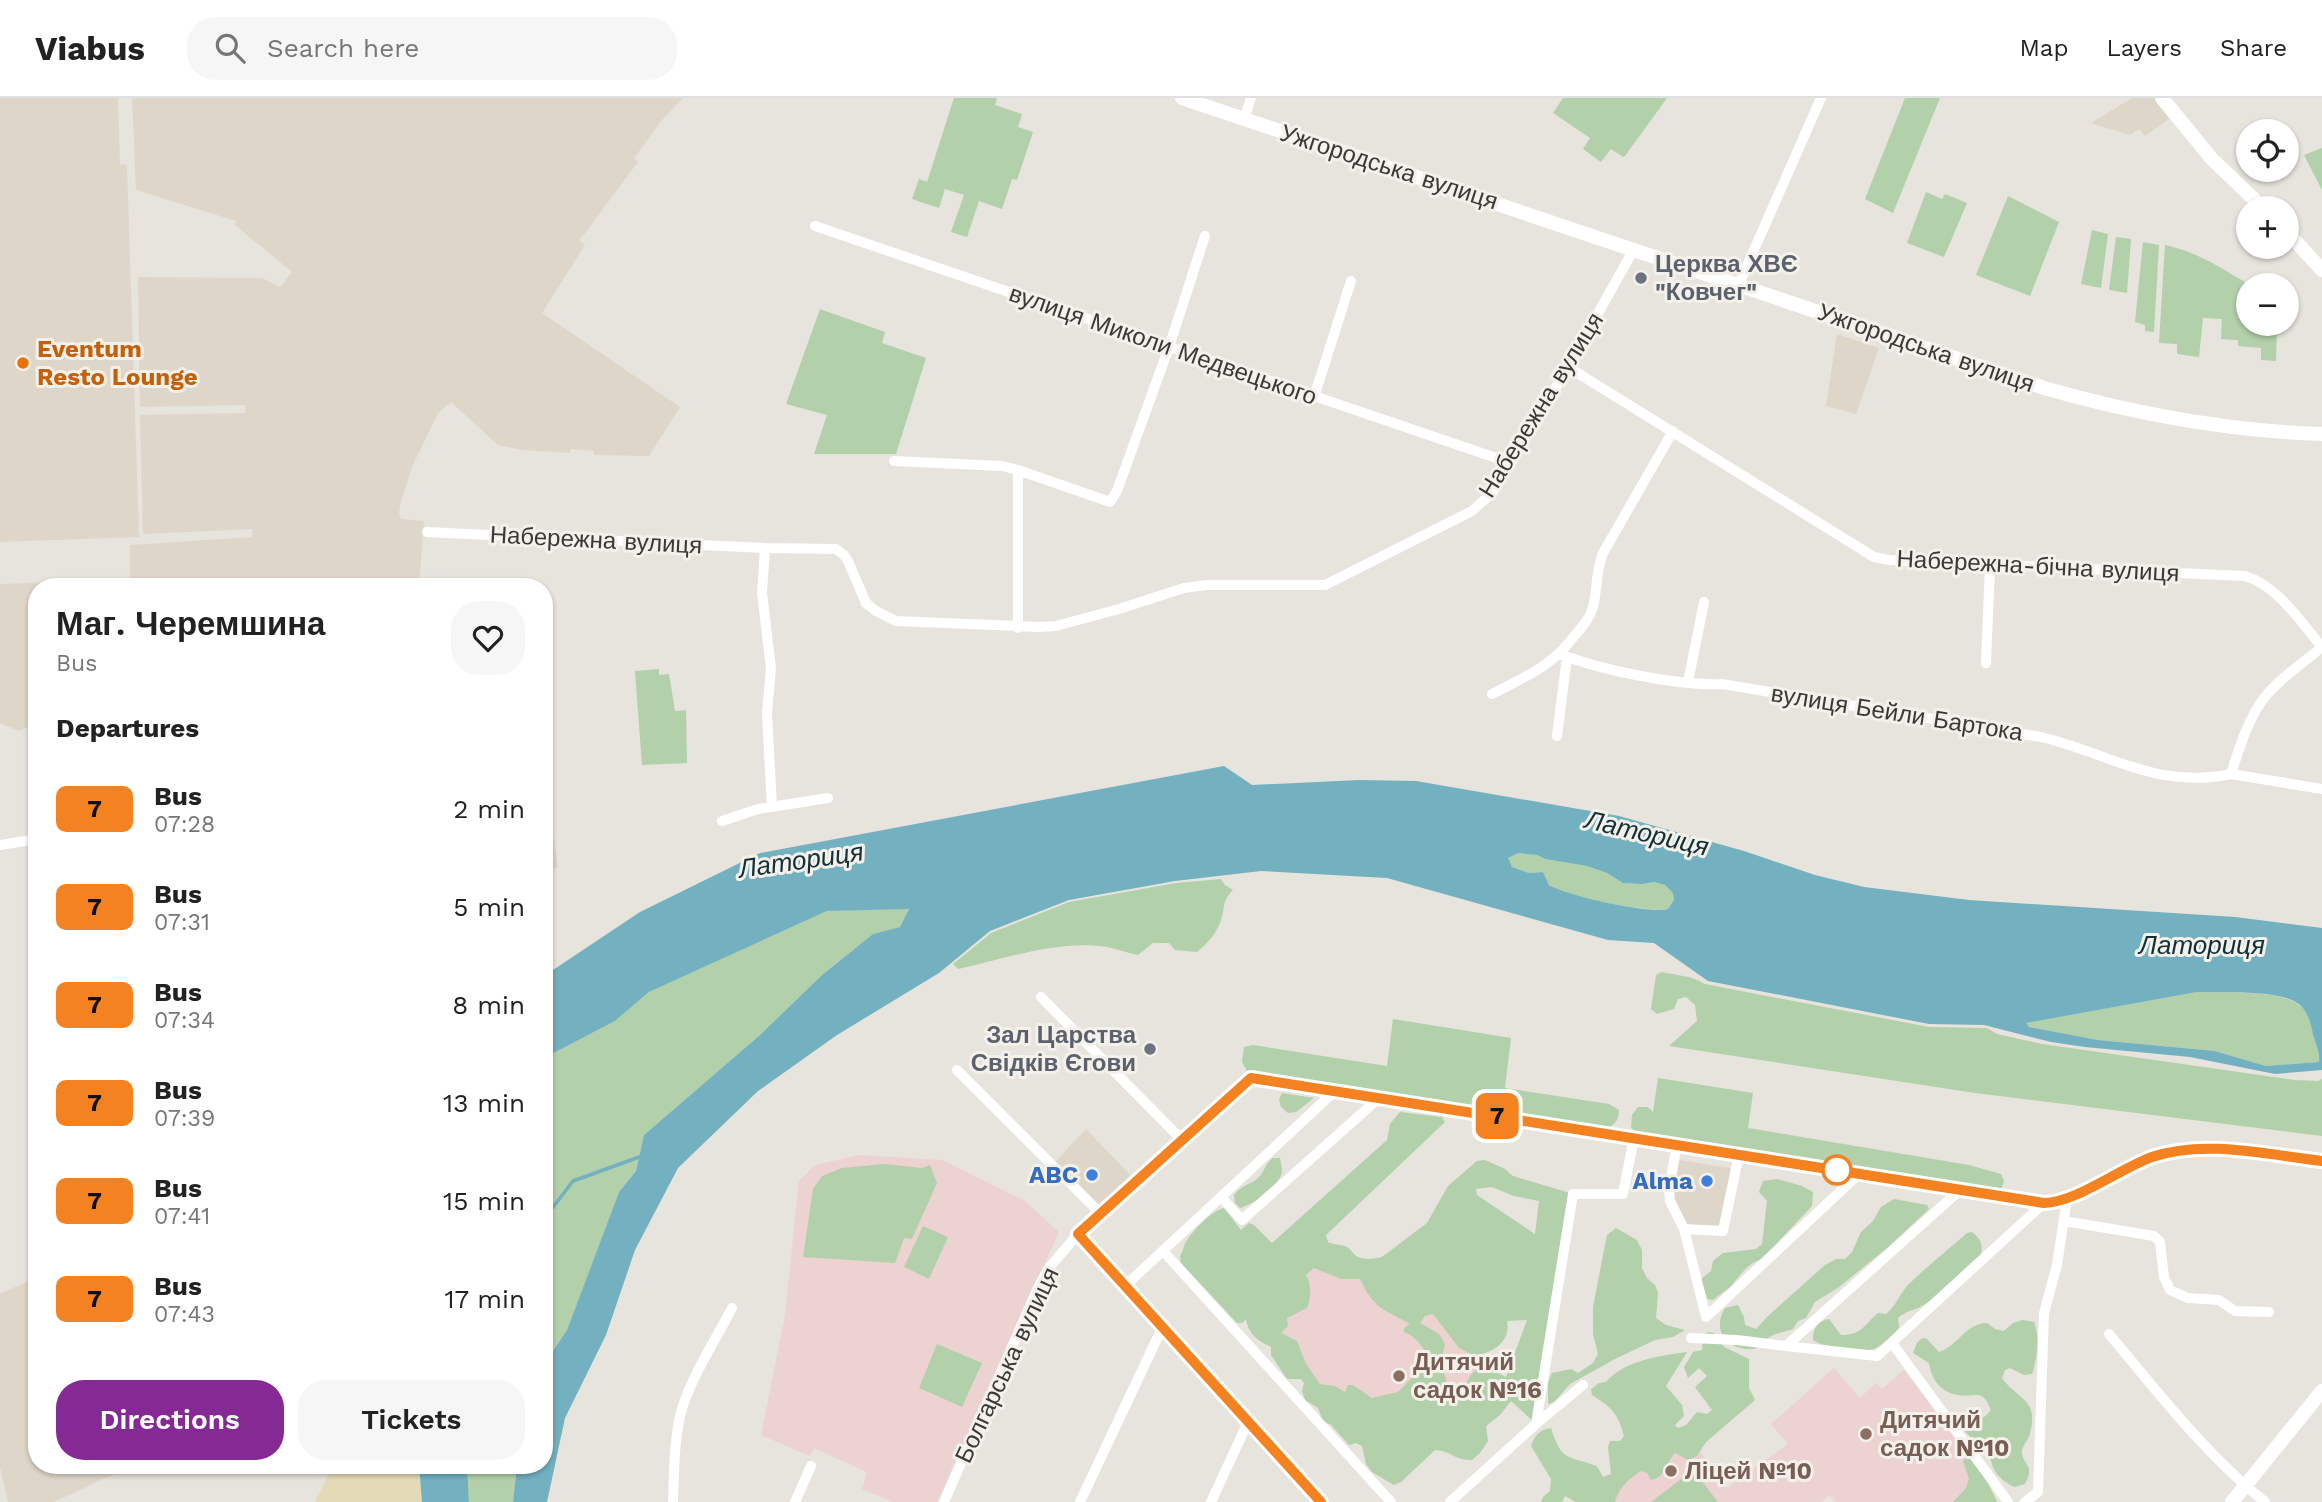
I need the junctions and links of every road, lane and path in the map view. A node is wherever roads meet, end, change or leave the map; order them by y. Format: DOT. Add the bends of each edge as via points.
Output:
graph roads {
  1 [pos="1182,98"];
  2 [pos="1251,98"];
  3 [pos="1821,98"];
  4 [pos="2162,98"];
  5 [pos="1244,119"];
  6 [pos="2251,196"];
  7 [pos="815,226"];
  8 [pos="1205,236"];
  9 [pos="2299,245"];
  10 [pos="1634,249"];
  11 [pos="2322,270"];
  12 [pos="1351,281"];
  13 [pos="1739,284"];
  14 [pos="1169,347"];
  15 [pos="1568,367"];
  16 [pos="1314,397"];
  17 [pos="1673,431"];
  18 [pos="2322,434"];
  19 [pos="894,461"];
  20 [pos="1511,463"];
  21 [pos="1018,470"];
  22 [pos="427,532"];
  23 [pos="765,548"];
  24 [pos="1990,565"];
  25 [pos="1704,602"];
  26 [pos="1018,628"];
  27 [pos="2322,647"];
  28 [pos="1563,656"];
  29 [pos="1986,663"];
  30 [pos="1688,682"];
  31 [pos="1492,694"];
  32 [pos="1557,736"];
  33 [pos="2231,774"];
  34 [pos="2322,789"];
  35 [pos="828,798"];
  36 [pos="772,807"];
  37 [pos="722,821"];
  38 [pos="28,840"];
  39 [pos="0,845"];
  40 [pos="1041,996"];
  41 [pos="957,1070"];
  42 [pos="1335,1091"];
  43 [pos="1378,1099"];
  44 [pos="1634,1138"];
  45 [pos="1183,1141"];
  46 [pos="1677,1144"];
  47 [pos="1739,1154"];
  48 [pos="2322,1161"];
  49 [pos="1859,1174"];
  50 [pos="1959,1191"];
  51 [pos="1222,1198"];
  52 [pos="2067,1198"];
  53 [pos="2044,1203"];
  54 [pos="1100,1213"];
  55 [pos="2064,1221"];
  56 [pos="1684,1229"];
  57 [pos="1078,1234"];
  58 [pos="1164,1252"];
  59 [pos="1126,1285"];
  60 [pos="732,1308"];
  61 [pos="2269,1312"];
  62 [pos="1163,1326"];
  63 [pos="2109,1334"];
  64 [pos="1691,1338"];
  65 [pos="1892,1343"];
  66 [pos="1786,1346"];
  67 [pos="1583,1384"];
  68 [pos="2322,1391"];
  69 [pos="1248,1422"];
  70 [pos="1536,1424"];
  71 [pos="811,1466"];
  72 [pos="2245,1486"];
  73 [pos="673,1502"];
  74 [pos="795,1502"];
  75 [pos="944,1502"];
  76 [pos="1080,1502"];
  77 [pos="1210,1502"];
  78 [pos="1321,1502"];
  79 [pos="1391,1502"];
  80 [pos="1450,1502"];
  81 [pos="2008,1502"];
  82 [pos="2025,1502"];
  83 [pos="2232,1502"];
  84 [pos="2265,1502"];
  1 -- 5 [label="street, Ужгородська вулиця"];
  2 -- 5 [label="street"];
  3 -- 13 [label="street"];
  4 -- 6 [label="street" via="2212,159"];
  5 -- 10 [label="street, Ужгородська вулиця"];
  7 -- 14 [label="street, вулиця Миколи Медвецького"];
  8 -- 14 [label="street"];
  9 -- 11 [label="street"];
  10 -- 13 [label="street, Ужгородська вулиця"];
  10 -- 15 [label="street, Набережна вулиця"];
  12 -- 16 [label="street"];
  13 -- 18 [label="street, Ужгородська вулиця" via="2085,400 2230,428"];
  14 -- 16 [label="street, вулиця Миколи Медвецького"];
  14 -- 21 [label="street" via="1118,491 1110,502"];
  15 -- 17 [label="street, Набережна-бічна вулиця"];
  15 -- 20 [label="street, Набережна вулиця"];
  16 -- 20 [label="street, вулиця Миколи Медвецького"];
  17 -- 24 [label="street, Набережна-бічна вулиця" via="1874,556"];
  17 -- 28 [label="street" via="1603,553 1590,617"];
  19 -- 21 [label="street"];
  20 -- 26 [label="street, Набережна вулиця" via="1492,493 1472,511 1325,585 1184,588 1056,625"];
  21 -- 26 [label="street"];
  22 -- 23 [label="street, Набережна вулиця"];
  23 -- 26 [label="street, Набережна вулиця" via="836,549 848,561 866,603 896,621"];
  23 -- 36 [label="street" via="762,593 771,668 767,713"];
  24 -- 27 [label="street, Набережна-бічна вулиця" via="2245,576 2269,587"];
  24 -- 29 [label="street"];
  25 -- 30 [label="street"];
  27 -- 33 [label="street" via="2263,699"];
  28 -- 30 [label="street, вулиця Бейли Бартока" via="1622,672"];
  28 -- 31 [label="street"];
  28 -- 32 [label="street"];
  30 -- 33 [label="street, вулиця Бейли Бартока" via="2041,737 2158,776 2197,779"];
  33 -- 34 [label="street, вулиця Бейли Бартока"];
  35 -- 36 [label="street"];
  36 -- 37 [label="street"];
  38 -- 39 [label="street"];
  40 -- 45 [label="street"];
  41 -- 54 [label="street"];
  42 -- 43 [label="street"];
  42 -- 45 [label="street" via="1251,1078"];
  42 -- 51 [label="street"];
  43 -- 44 [label="street"];
  43 -- 51 [label="street" via="1242,1220"];
  44 -- 46 [label="street"];
  44 -- 70 [label="street" via="1623,1194 1573,1194"];
  45 -- 54 [label="street"];
  46 -- 47 [label="street"];
  46 -- 56 [label="street" via="1669,1189"];
  47 -- 49 [label="street"];
  47 -- 56 [label="street" via="1723,1231"];
  48 -- 52 [label="street" via="2189,1150 2135,1164"];
  49 -- 50 [label="street"];
  49 -- 56 [label="street" via="1706,1317"];
  50 -- 53 [label="street"];
  50 -- 66 [label="street"];
  51 -- 58 [label="street"];
  52 -- 53 [label="street"];
  52 -- 55 [label="street"];
  53 -- 65 [label="street"];
  54 -- 57 [label="street"];
  55 -- 61 [label="street" via="2154,1236 2160,1242 2170,1290 2188,1298 2219,1300 2235,1311"];
  55 -- 82 [label="street" via="2044,1313 2038,1492"];
  57 -- 59 [label="street"];
  57 -- 75 [label="street, Болгарська вулиця" via="1048,1269 1037,1290"];
  58 -- 59 [label="street"];
  58 -- 79 [label="street"];
  59 -- 62 [label="street"];
  60 -- 73 [label="street" via="681,1413"];
  62 -- 69 [label="street"];
  62 -- 76 [label="street"];
  63 -- 72 [label="street" via="2200,1441"];
  64 -- 66 [label="street"];
  65 -- 66 [label="street" via="1877,1356"];
  65 -- 81 [label="street"];
  67 -- 70 [label="street"];
  68 -- 72 [label="street"];
  69 -- 77 [label="street"];
  69 -- 78 [label="street"];
  70 -- 80 [label="street"];
  71 -- 74 [label="street"];
  72 -- 83 [label="street"];
  72 -- 84 [label="street"];
}
